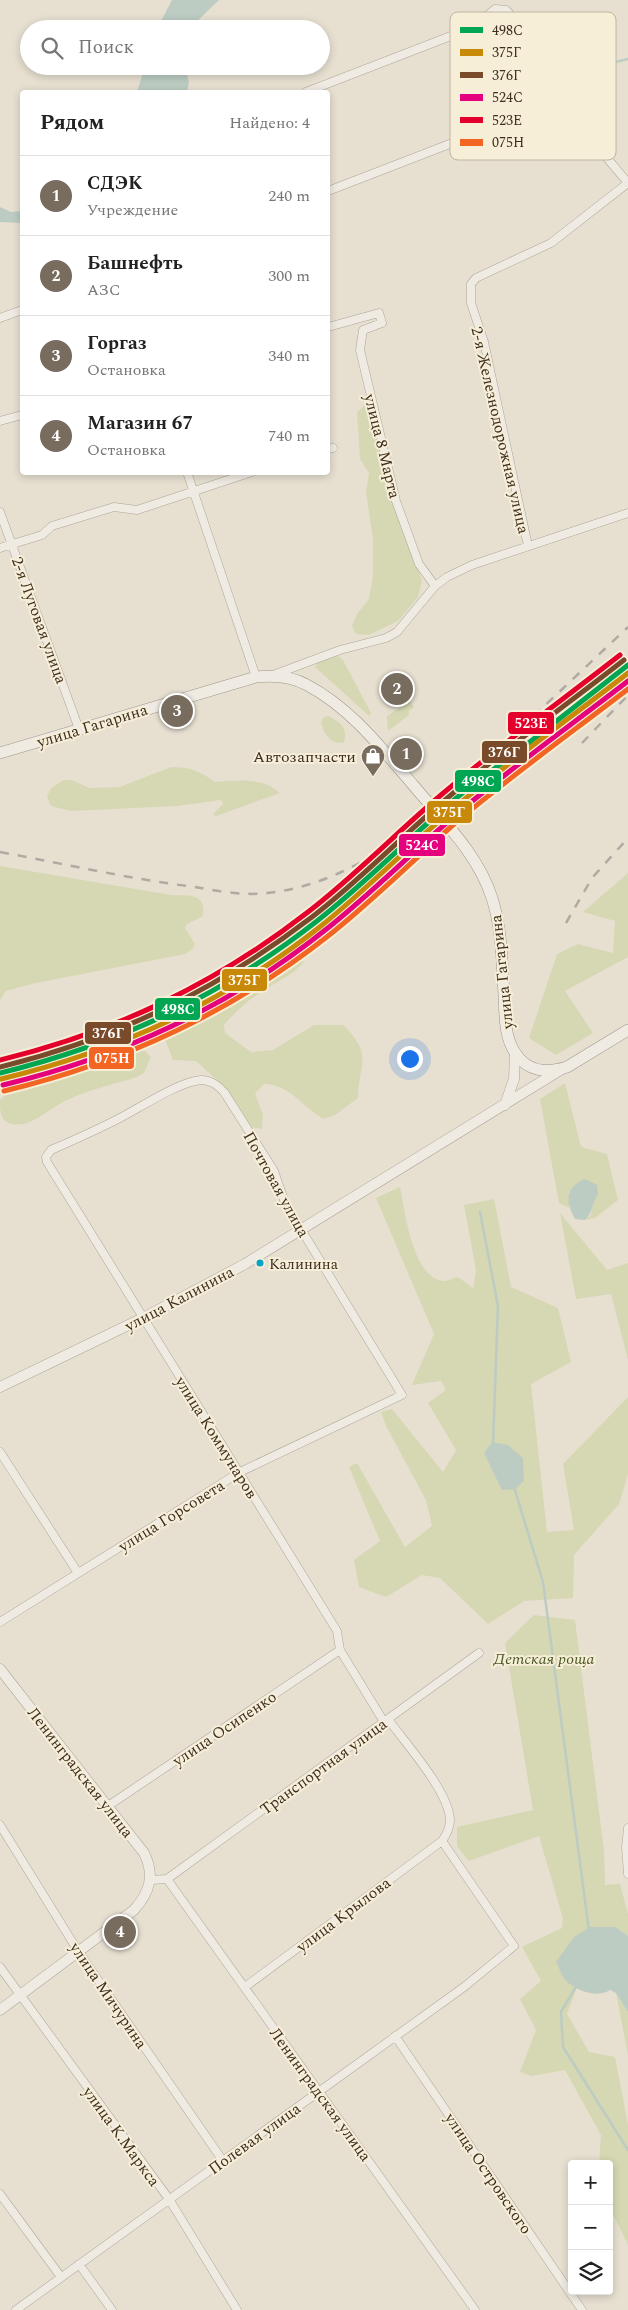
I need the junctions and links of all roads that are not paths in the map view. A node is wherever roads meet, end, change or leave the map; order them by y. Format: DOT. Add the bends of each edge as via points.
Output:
graph roads {
  1 [pos="491,12"];
  2 [pos="507,12"];
  3 [pos="450,36"];
  4 [pos="311,90"];
  5 [pos="450,144"];
  6 [pos="609,160"];
  7 [pos="628,183"];
  8 [pos="330,190"];
  9 [pos="20,311"];
  10 [pos="0,318"];
  11 [pos="330,326"];
  12 [pos="20,416"];
  13 [pos="0,421"];
  14 [pos="187,475"];
  15 [pos="243,475"];
  16 [pos="193,491"];
  17 [pos="0,512"];
  18 [pos="628,513"];
  19 [pos="12,544"];
  20 [pos="528,546"];
  21 [pos="0,548"];
  22 [pos="435,586"];
  23 [pos="272,675"];
  24 [pos="256,677"];
  25 [pos="79,729"];
  26 [pos="0,753"];
  27 [pos="628,1030"];
  28 [pos="515,1054"];
  29 [pos="567,1066"];
  30 [pos="505,1105"];
  31 [pos="48,1153"];
  32 [pos="302,1230"];
  33 [pos="143,1318"];
  34 [pos="0,1387"];
  35 [pos="402,1395"];
  36 [pos="0,1452"];
  37 [pos="240,1472"];
  38 [pos="78,1573"];
  39 [pos="0,1622"];
  40 [pos="340,1650"];
  41 [pos="479,1653"];
  42 [pos="0,1669"];
  43 [pos="386,1721"];
  44 [pos="108,1806"];
  45 [pos="0,1825"];
  46 [pos="628,1828"];
  47 [pos="442,1841"];
  48 [pos="628,1874"];
  49 [pos="167,1879"];
  50 [pos="151,1880"];
  51 [pos="78,1951"];
  52 [pos="0,1967"];
  53 [pos="245,1987"];
  54 [pos="19,1996"];
  55 [pos="0,2010"];
  56 [pos="395,2036"];
  57 [pos="319,2090"];
  58 [pos="223,2161"];
  59 [pos="0,2194"];
  60 [pos="169,2199"];
  61 [pos="79,2264"];
  62 [pos="61,2277"];
  63 [pos="16,2310"];
  64 [pos="112,2310"];
  65 [pos="237,2310"];
  66 [pos="475,2310"];
  67 [pos="582,2310"];
  1 -- 2 [label="street" via="501,8"];
  3 -- 4 [label="street"];
  5 -- 8 [label="street"];
  6 -- 7 [label="street"];
  7 -- 20 [label="street, 2-я Железнодорожная улица" via="552,243 476,278 471,284 471,303 484,342"];
  9 -- 10 [label="street"];
  11 -- 22 [label="street, улица 8 Марта" via="379,313 382,323 363,330 360,350 396,501 419,564"];
  12 -- 13 [label="street"];
  14 -- 16 [label="street"];
  15 -- 16 [label="street"];
  16 -- 19 [label="street" via="137,510 114,507 52,526 42,535"];
  16 -- 24 [label="street"];
  17 -- 19 [label="street, 2-я Луговая улица"];
  18 -- 20 [label="street"];
  19 -- 21 [label="street"];
  19 -- 25 [label="street, 2-я Луговая улица"];
  20 -- 22 [label="street" via="472,566"];
  22 -- 23 [label="street" via="397,632"];
  23 -- 24 [label="main road, улица Гагарина"];
  23 -- 28 [label="main road, улица Гагарина" via="287,677 323,694 373,738 470,852 486,881 496,916 507,1032"];
  24 -- 25 [label="main road, улица Гагарина"];
  25 -- 26 [label="main road, улица Гагарина"];
  27 -- 29 [label="main road"];
  28 -- 29 [label="main road" via="528,1066 537,1069 555,1070"];
  28 -- 30 [label="street" via="514,1079"];
  29 -- 30 [label="street, улица Калинина"];
  30 -- 32 [label="street, улица Калинина"];
  31 -- 32 [label="street, Почтовая улица" via="182,1085 209,1081 224,1092 274,1171 285,1203"];
  31 -- 33 [label="street, улица Коммунаров" via="47,1162"];
  32 -- 33 [label="street, улица Калинина"];
  32 -- 35 [label="street, Почтовая улица"];
  33 -- 34 [label="street, улица Калинина"];
  33 -- 37 [label="street, улица Коммунаров"];
  35 -- 37 [label="street, улица Горсовета"];
  36 -- 38 [label="street"];
  37 -- 38 [label="street, улица Горсовета"];
  37 -- 40 [label="street, улица Коммунаров" via="337,1631"];
  38 -- 39 [label="street, улица Горсовета"];
  40 -- 43 [label="street, улица Коммунаров"];
  40 -- 44 [label="street, улица Осипенко"];
  41 -- 43 [label="street, Транспортная улица"];
  42 -- 44 [label="street, Ленинградская улица"];
  43 -- 47 [label="street, улица Коммунаров" via="443,1794 450,1819 448,1832"];
  43 -- 49 [label="street, Транспортная улица"];
  44 -- 50 [label="street, Ленинградская улица" via="144,1853"];
  45 -- 51 [label="street, улица Мичурина"];
  46 -- 48 [label="street"];
  47 -- 53 [label="street, улица Крылова"];
  47 -- 56 [label="street, Полевая улица" via="514,1946 464,1987"];
  49 -- 50 [label="street"];
  49 -- 53 [label="street, Ленинградская улица"];
  50 -- 51 [label="street" via="143,1900 134,1910"];
  51 -- 54 [label="street"];
  51 -- 58 [label="street, улица Мичурина"];
  52 -- 54 [label="street, улица К.Маркса"];
  53 -- 57 [label="street, Ленинградская улица"];
  54 -- 55 [label="street"];
  54 -- 60 [label="street, улица К.Маркса"];
  56 -- 57 [label="street, Полевая улица"];
  56 -- 67 [label="street, улица Островского"];
  57 -- 58 [label="street, Полевая улица"];
  57 -- 66 [label="street, Ленинградская улица"];
  58 -- 60 [label="street, Полевая улица"];
  59 -- 62 [label="street"];
  60 -- 61 [label="street, Полевая улица"];
  60 -- 65 [label="street, улица К.Маркса"];
  61 -- 62 [label="street, Полевая улица"];
  61 -- 64 [label="street"];
  62 -- 63 [label="street, Полевая улица"];
}
